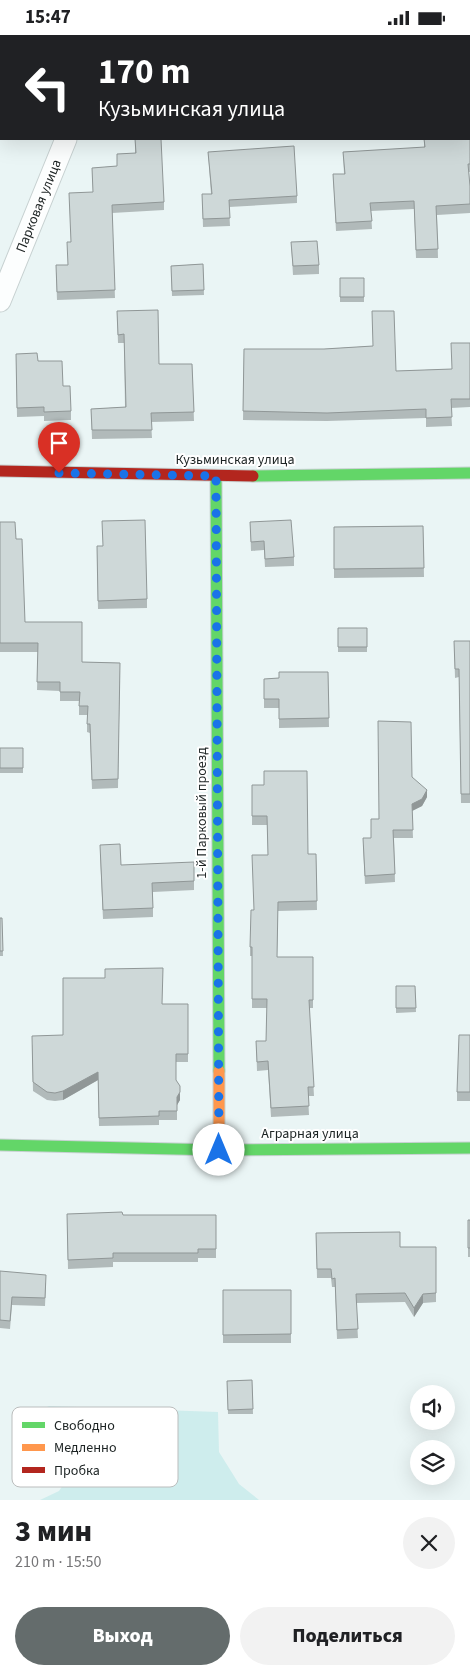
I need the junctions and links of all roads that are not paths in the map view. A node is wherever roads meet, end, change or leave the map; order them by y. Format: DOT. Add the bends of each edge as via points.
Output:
graph roads {
  1 [pos="66,140"];
  2 [pos="0,301"];
  3 [pos="0,471"];
  4 [pos="470,473"];
  5 [pos="216,476"];
  6 [pos="0,1145"];
  7 [pos="470,1148"];
  8 [pos="219,1150"];
  1 -- 2 [label="street, Парковая улица"];
  3 -- 5 [label="street, Кузьминская улица"];
  4 -- 5 [label="street, Кузьминская улица"];
  5 -- 8 [label="street, 1-й Парковый проезд"];
  6 -- 8 [label="street, Аграрная улица"];
  7 -- 8 [label="street, Аграрная улица"];
}
